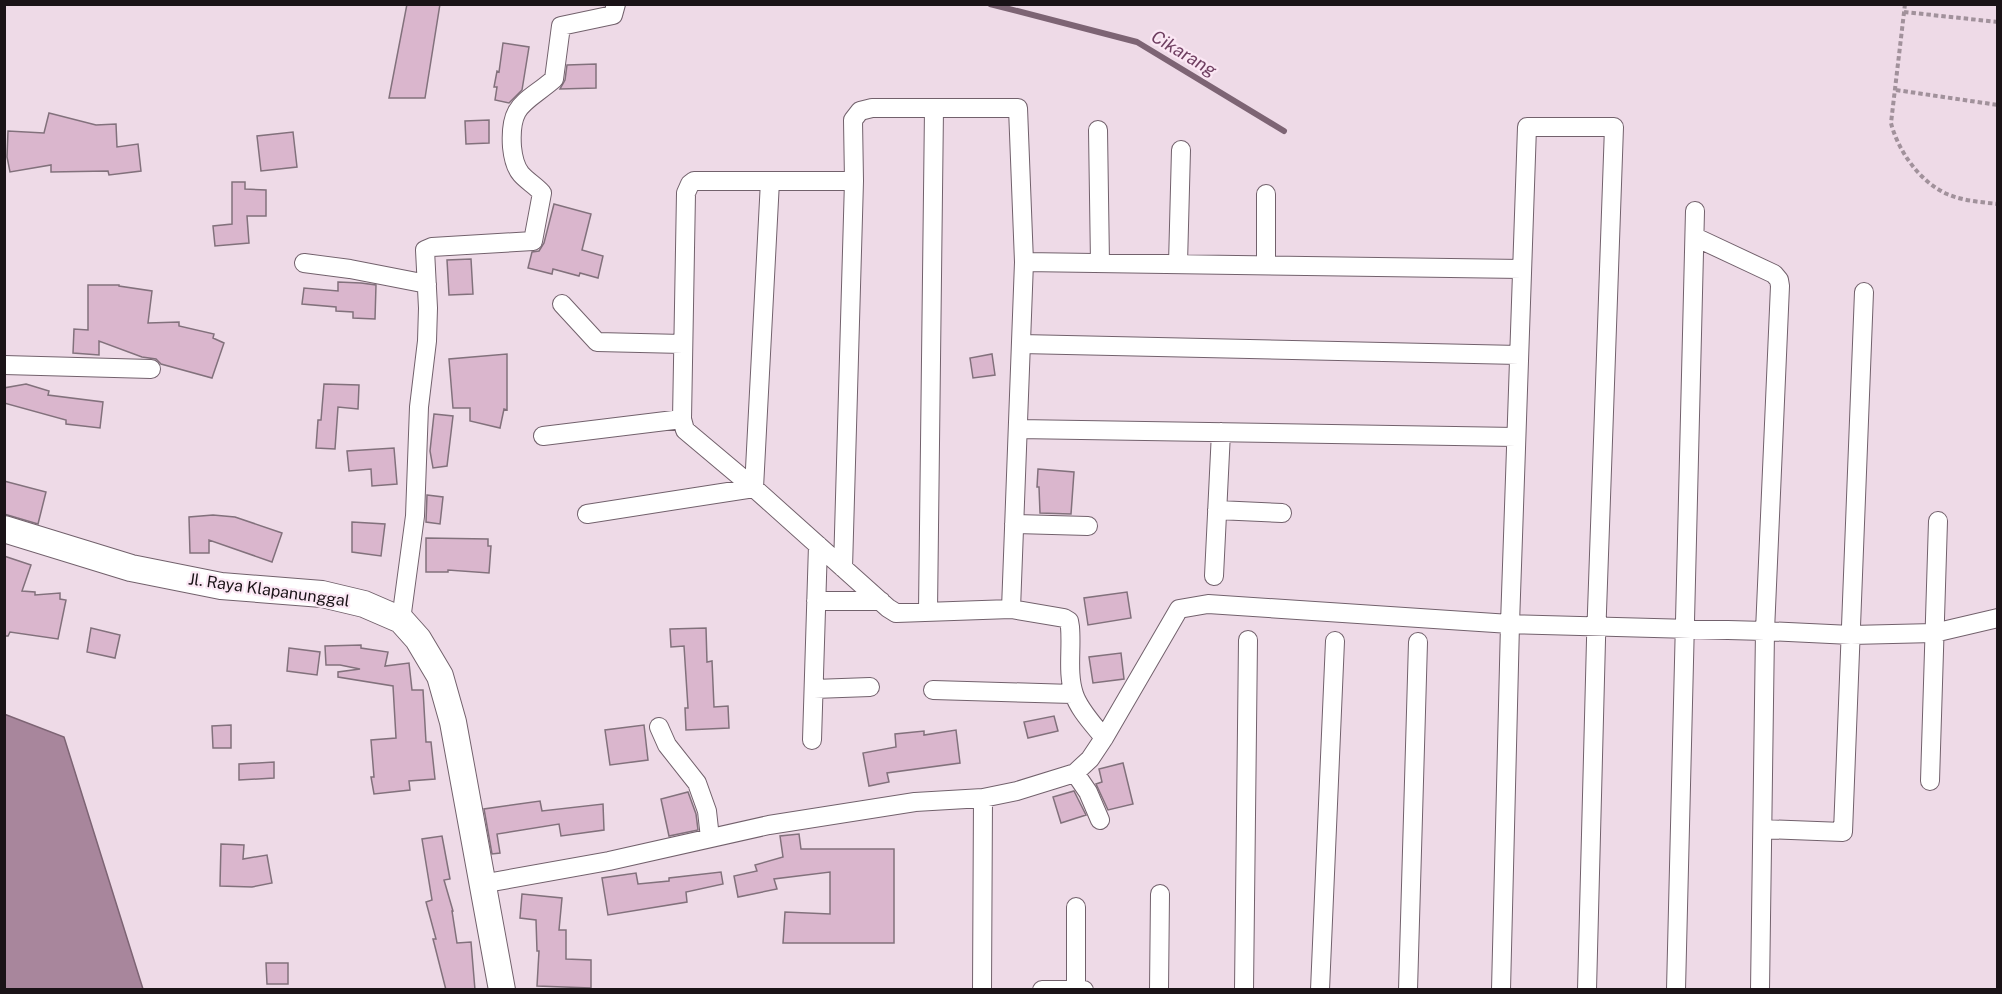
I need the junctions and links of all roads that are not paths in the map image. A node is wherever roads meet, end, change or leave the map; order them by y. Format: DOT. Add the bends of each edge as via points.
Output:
graph roads {
  1 [pos="616,4"];
  2 [pos="934,109"];
  3 [pos="1098,130"];
  4 [pos="1181,150"];
  5 [pos="770,181"];
  6 [pos="854,181"];
  7 [pos="1266,194"];
  8 [pos="1695,211"];
  9 [pos="1695,237"];
  10 [pos="1024,262"];
  11 [pos="304,263"];
  12 [pos="1100,263"];
  13 [pos="1178,264"];
  14 [pos="1266,265"];
  15 [pos="1522,269"];
  16 [pos="427,284"];
  17 [pos="1864,292"];
  18 [pos="562,304"];
  19 [pos="683,344"];
  20 [pos="1021,344"];
  21 [pos="1519,355"];
  22 [pos="4,365"];
  23 [pos="151,369"];
  24 [pos="682,419"];
  25 [pos="1018,429"];
  26 [pos="1221,432"];
  27 [pos="543,436"];
  28 [pos="1516,437"];
  29 [pos="754,488"];
  30 [pos="1217,510"];
  31 [pos="1282,513"];
  32 [pos="587,514"];
  33 [pos="1938,521"];
  34 [pos="1014,524"];
  35 [pos="1088,526"];
  36 [pos="4,529"];
  37 [pos="818,545"];
  38 [pos="843,568"];
  39 [pos="1214,576"];
  40 [pos="816,601"];
  41 [pos="881,601"];
  42 [pos="1011,609"];
  43 [pos="928,611"];
  44 [pos="1998,618"];
  45 [pos="401,620"];
  46 [pos="1510,624"];
  47 [pos="1598,626"];
  48 [pos="1684,630"];
  49 [pos="1766,630"];
  50 [pos="1934,633"];
  51 [pos="1851,635"];
  52 [pos="1248,640"];
  53 [pos="1335,641"];
  54 [pos="1418,642"];
  55 [pos="870,687"];
  56 [pos="814,689"];
  57 [pos="933,690"];
  58 [pos="1073,694"];
  59 [pos="659,727"];
  60 [pos="1104,738"];
  61 [pos="812,740"];
  62 [pos="1074,773"];
  63 [pos="1930,781"];
  64 [pos="983,798"];
  65 [pos="1100,820"];
  66 [pos="1763,829"];
  67 [pos="710,838"];
  68 [pos="481,884"];
  69 [pos="1160,894"];
  70 [pos="1076,907"];
  71 [pos="1076,989"];
  72 [pos="502,990"];
  73 [pos="982,990"];
  74 [pos="1042,990"];
  75 [pos="1084,990"];
  76 [pos="1159,990"];
  77 [pos="1244,990"];
  78 [pos="1320,990"];
  79 [pos="1407,990"];
  80 [pos="1501,990"];
  81 [pos="1587,990"];
  82 [pos="1676,990"];
  83 [pos="1760,990"];
  1 -- 16 [label="street" via="613,15 561,26 554,80 516,112 513,157 521,174 542,194 532,241 428,248 424,251"];
  2 -- 6 [label="street" via="860,111 853,120"];
  2 -- 10 [label="street" via="1018,108"];
  2 -- 43 [label="street"];
  3 -- 12 [label="street"];
  4 -- 13 [label="street"];
  5 -- 6 [label="street"];
  5 -- 19 [label="street" via="694,181 688,188"];
  5 -- 29 [label="street"];
  6 -- 38 [label="street"];
  7 -- 14 [label="street"];
  8 -- 9 [label="street"];
  9 -- 48 [label="street"];
  9 -- 49 [label="street" via="1774,274 1779,280"];
  10 -- 12 [label="street"];
  10 -- 20 [label="street"];
  11 -- 16 [label="street"];
  12 -- 13 [label="street"];
  13 -- 14 [label="street"];
  14 -- 15 [label="street"];
  15 -- 21 [label="street"];
  15 -- 47 [label="street" via="1527,127 1614,127"];
  16 -- 45 [label="street" via="428,330 419,407 416,506"];
  17 -- 51 [label="street"];
  18 -- 19 [label="street" via="597,342"];
  19 -- 24 [label="street"];
  20 -- 21 [label="street"];
  20 -- 25 [label="street"];
  21 -- 28 [label="street"];
  22 -- 23 [label="street"];
  24 -- 27 [label="street"];
  24 -- 29 [label="street" via="685,430"];
  25 -- 26 [label="street"];
  25 -- 34 [label="street"];
  26 -- 28 [label="street"];
  26 -- 30 [label="street"];
  28 -- 46 [label="street"];
  29 -- 32 [label="street"];
  29 -- 37 [label="street"];
  30 -- 31 [label="street"];
  30 -- 39 [label="street"];
  33 -- 50 [label="street"];
  34 -- 35 [label="street"];
  34 -- 42 [label="street"];
  36 -- 45 [label="street, Jl. Raya Klapanunggal" via="131,568 221,586 322,594 364,604"];
  37 -- 38 [label="street"];
  37 -- 40 [label="street"];
  38 -- 41 [label="street"];
  40 -- 41 [label="street"];
  40 -- 56 [label="street"];
  41 -- 43 [label="street" via="896,613"];
  42 -- 43 [label="street"];
  42 -- 58 [label="street" via="1057,615 1069,621"];
  44 -- 50 [label="street"];
  45 -- 68 [label="street, Jl. Raya Klapanunggal" via="418,639 440,676 453,723"];
  46 -- 47 [label="street"];
  46 -- 60 [label="street" via="1192,605 1179,609"];
  46 -- 80 [label="street"];
  47 -- 48 [label="street"];
  47 -- 81 [label="street"];
  48 -- 49 [label="street"];
  48 -- 82 [label="street"];
  49 -- 51 [label="street"];
  49 -- 66 [label="street"];
  50 -- 51 [label="street"];
  50 -- 63 [label="street"];
  51 -- 66 [label="street" via="1843,832"];
  52 -- 77 [label="street"];
  53 -- 78 [label="street"];
  54 -- 79 [label="street"];
  55 -- 56 [label="street"];
  56 -- 61 [label="street"];
  57 -- 58 [label="street"];
  58 -- 60 [label="street"];
  59 -- 67 [label="street" via="667,745 697,783 707,811"];
  60 -- 62 [label="street" via="1090,759"];
  62 -- 64 [label="street"];
  62 -- 65 [label="street" via="1088,792"];
  64 -- 67 [label="street" via="915,802"];
  64 -- 73 [label="street"];
  66 -- 83 [label="street"];
  67 -- 68 [label="street"];
  68 -- 72 [label="street, Jl. Raya Klapanunggal"];
  69 -- 76 [label="street"];
  70 -- 71 [label="street"];
  71 -- 74 [label="street"];
  71 -- 75 [label="street"];
}
